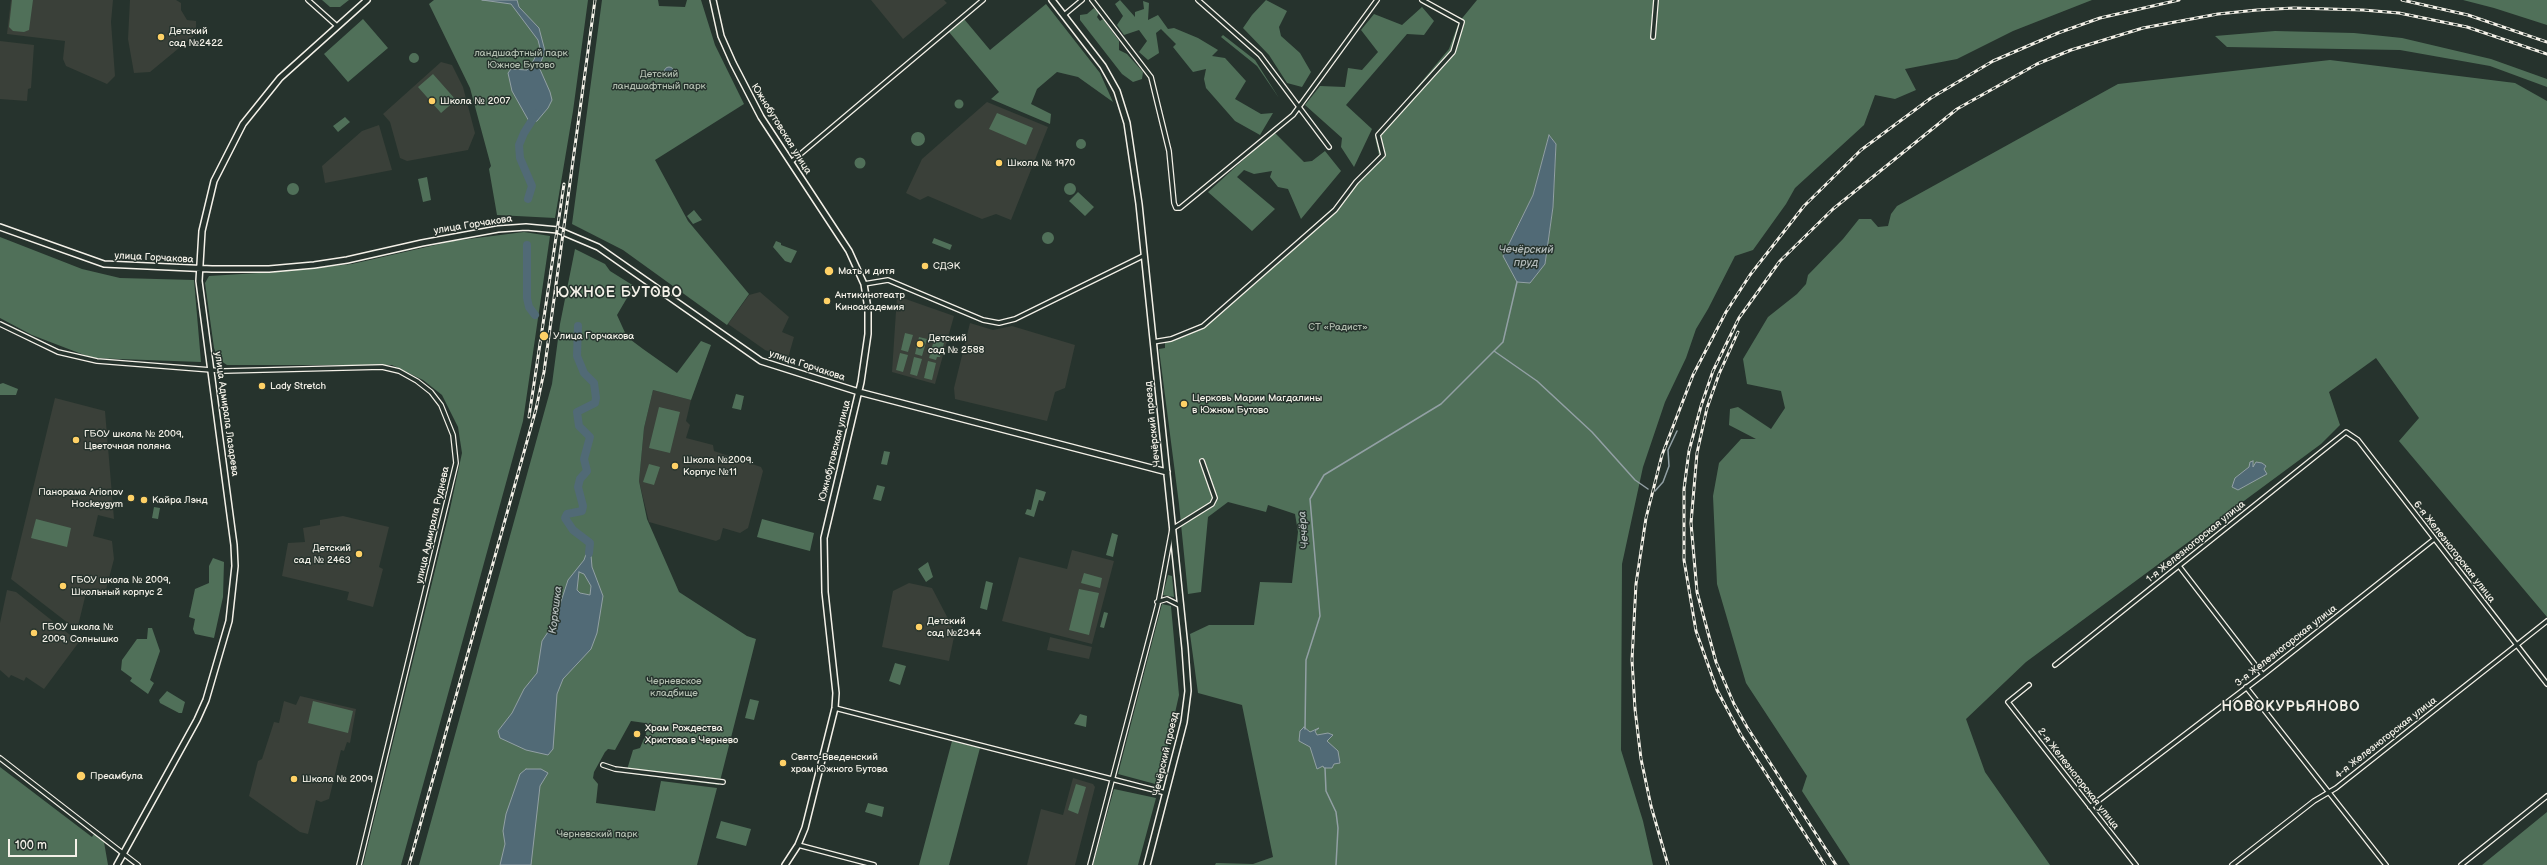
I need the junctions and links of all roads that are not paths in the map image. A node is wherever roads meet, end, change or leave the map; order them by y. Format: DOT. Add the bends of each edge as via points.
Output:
graph roads {
  1 [pos="308,0"];
  2 [pos="367,0"];
  3 [pos="713,0"];
  4 [pos="983,0"];
  5 [pos="1052,0"];
  6 [pos="1082,0"];
  7 [pos="1092,0"];
  8 [pos="1198,0"];
  9 [pos="1377,0"];
  10 [pos="1422,0"];
  11 [pos="1656,0"];
  12 [pos="1064,15"];
  13 [pos="337,26"];
  14 [pos="1653,37"];
  15 [pos="1299,107"];
  16 [pos="1329,147"];
  17 [pos="791,162"];
  18 [pos="0,227"];
  19 [pos="1143,256"];
  20 [pos="199,269"];
  21 [pos="864,284"];
  22 [pos="0,324"];
  23 [pos="1153,342"];
  24 [pos="212,370"];
  25 [pos="859,392"];
  26 [pos="2346,432"];
  27 [pos="1202,461"];
  28 [pos="1167,472"];
  29 [pos="1172,530"];
  30 [pos="2434,540"];
  31 [pos="2179,566"];
  32 [pos="1157,602"];
  33 [pos="1181,606"];
  34 [pos="2547,621"];
  35 [pos="2517,646"];
  36 [pos="2055,665"];
  37 [pos="2264,675"];
  38 [pos="2547,684"];
  39 [pos="2029,685"];
  40 [pos="2246,687"];
  41 [pos="835,708"];
  42 [pos="0,758"];
  43 [pos="603,764"];
  44 [pos="1113,780"];
  45 [pos="723,782"];
  46 [pos="2329,792"];
  47 [pos="1166,793"];
  48 [pos="2547,796"];
  49 [pos="2090,807"];
  50 [pos="798,846"];
  51 [pos="123,853"];
  52 [pos="117,865"];
  53 [pos="138,865"];
  54 [pos="359,865"];
  55 [pos="785,865"];
  56 [pos="874,865"];
  57 [pos="1090,865"];
  58 [pos="1147,865"];
  59 [pos="2136,865"];
  60 [pos="2232,865"];
  61 [pos="2386,865"];
  62 [pos="2461,865"];
  1 -- 13 [label="street"];
  2 -- 13 [label="street, улица Адмирала Лазарева"];
  3 -- 17 [label="street, Южнобутовская улица" via="721,36 732,64 761,117"];
  4 -- 17 [label="street"];
  5 -- 12 [label="street, Чечёрский проезд"];
  6 -- 12 [label="street"];
  7 -- 15 [label="street" via="1151,77 1169,150 1176,208 1180,208"];
  8 -- 15 [label="street" via="1260,55"];
  9 -- 15 [label="street"];
  10 -- 23 [label="street" via="1462,22 1453,52 1378,135 1383,155 1356,182 1335,210 1203,326 1171,339"];
  11 -- 14 [label="street"];
  12 -- 19 [label="street, Чечёрский проезд" via="1103,66 1125,114 1134,162"];
  13 -- 20 [label="street, улица Адмирала Лазарева" via="280,78 237,135 214,181 202,231"];
  15 -- 16 [label="street"];
  17 -- 21 [label="street, Южнобутовская улица" via="849,251"];
  18 -- 20 [label="street, улица Горчакова" via="104,264"];
  19 -- 21 [label="street" via="1015,319 999,323 983,320 888,280"];
  19 -- 23 [label="street, Чечёрский проезд"];
  20 -- 24 [label="street, улица Адмирала Лазарева" via="202,312"];
  20 -- 25 [label="street, улица Горчакова" via="268,269 314,265 498,229 515,227 558,230 598,247 761,361"];
  21 -- 25 [label="street, Южнобутовская улица" via="868,334"];
  22 -- 24 [label="street, улица Адмирала Руднева" via="58,352 97,361"];
  23 -- 28 [label="street, Чечёрский проезд"];
  24 -- 51 [label="street, улица Адмирала Лазарева" via="234,545 235,566 229,621 206,700 197,720"];
  24 -- 54 [label="street, улица Адмирала Руднева" via="358,366 391,368 417,381 431,392 448,419 453,435 456,452 454,474"];
  25 -- 28 [label="street, улица Горчакова"];
  25 -- 41 [label="street, Южнобутовская улица" via="824,538 825,592 836,693"];
  26 -- 30 [label="street, 6-я Железногорская улица" via="2358,440"];
  26 -- 31 [label="street, 1-я Железногорская улица"];
  27 -- 29 [label="street" via="1214,500"];
  28 -- 29 [label="street, Чечёрский проезд"];
  29 -- 32 [label="street"];
  29 -- 33 [label="street, Чечёрский проезд"];
  30 -- 35 [label="street, 6-я Железногорская улица"];
  30 -- 37 [label="street, 3-я Железногорская улица"];
  31 -- 36 [label="street, 1-я Железногорская улица"];
  31 -- 37 [label="street"];
  32 -- 33 [label="street" via="1167,599"];
  32 -- 44 [label="street"];
  33 -- 47 [label="street, Чечёрский проезд" via="1188,691 1184,722"];
  34 -- 35 [label="street, 4-я Железногорская улица"];
  35 -- 38 [label="street, 6-я Железногорская улица"];
  35 -- 46 [label="street, 4-я Железногорская улица"];
  37 -- 40 [label="street, 3-я Железногорская улица"];
  39 -- 49 [label="street, 2-я Железногорская улица" via="2008,702"];
  40 -- 46 [label="street"];
  40 -- 49 [label="street, 3-я Железногорская улица"];
  41 -- 44 [label="street"];
  41 -- 50 [label="street, Южнобутовская улица" via="805,828"];
  42 -- 51 [label="street"];
  43 -- 45 [label="street" via="615,770"];
  44 -- 47 [label="street"];
  44 -- 57 [label="street"];
  46 -- 60 [label="street, 4-я Железногорская улица" via="2295,815"];
  46 -- 61 [label="street"];
  47 -- 58 [label="street, Чечёрский проезд"];
  48 -- 62 [label="street"];
  49 -- 59 [label="street, 2-я Железногорская улица"];
  50 -- 55 [label="street, Южнобутовская улица"];
  50 -- 56 [label="street"];
  51 -- 52 [label="street, улица Адмирала Лазарева"];
  51 -- 53 [label="street"];
}
